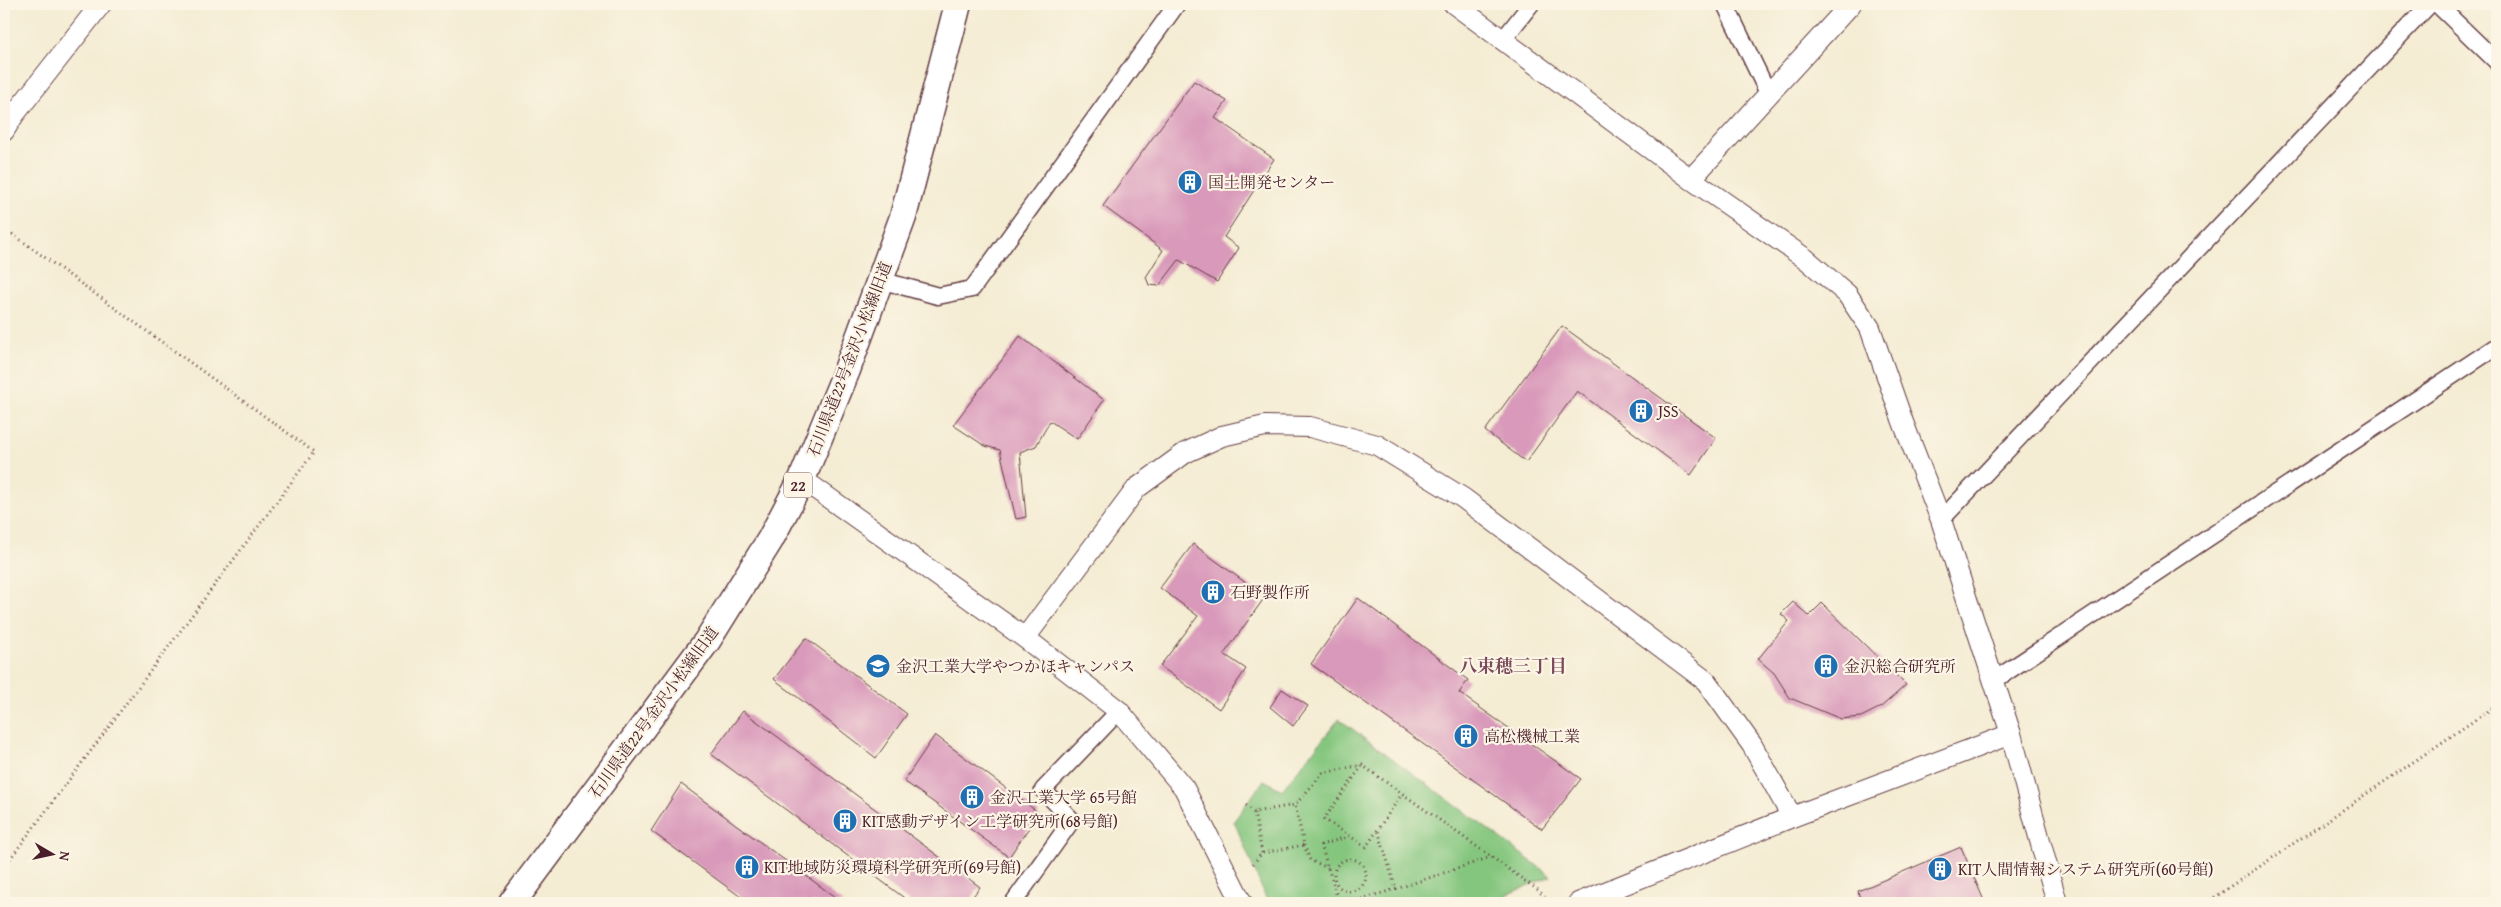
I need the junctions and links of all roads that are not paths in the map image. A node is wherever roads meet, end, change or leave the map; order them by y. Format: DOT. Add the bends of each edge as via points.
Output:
graph roads {
  1 [pos="101,4"];
  2 [pos="958,4"];
  3 [pos="1178,4"];
  4 [pos="1454,4"];
  5 [pos="1531,4"];
  6 [pos="1725,4"];
  7 [pos="1851,4"];
  8 [pos="2430,4"];
  9 [pos="2437,4"];
  10 [pos="1502,41"];
  11 [pos="2497,62"];
  12 [pos="1768,93"];
  13 [pos="4,131"];
  14 [pos="1691,179"];
  15 [pos="880,280"];
  16 [pos="2497,346"];
  17 [pos="802,479"];
  18 [pos="1941,520"];
  19 [pos="1025,638"];
  20 [pos="1992,681"];
  21 [pos="1119,711"];
  22 [pos="2011,734"];
  23 [pos="1792,817"];
  24 [pos="512,903"];
  25 [pos="1013,903"];
  26 [pos="1242,903"];
  27 [pos="1578,903"];
  28 [pos="2057,903"];
  1 -- 13 [label="street"];
  2 -- 15 [label="main road, 石川県道22号金沢小松線旧道 / 22" via="903,217"];
  3 -- 15 [label="street" via="972,289 938,296"];
  4 -- 10 [label="street"];
  5 -- 10 [label="street"];
  6 -- 12 [label="street"];
  7 -- 12 [label="street"];
  8 -- 18 [label="street"];
  9 -- 11 [label="street"];
  10 -- 14 [label="street"];
  12 -- 14 [label="street"];
  14 -- 18 [label="street" via="1806,259 1847,294 1870,328"];
  15 -- 17 [label="main road, 石川県道22号金沢小松線旧道 / 22"];
  16 -- 20 [label="street"];
  17 -- 19 [label="street"];
  17 -- 24 [label="main road, 石川県道22号金沢小松線旧道 / 22" via="770,540 707,641"];
  18 -- 20 [label="street"];
  19 -- 21 [label="street"];
  19 -- 23 [label="street" via="1137,488 1185,453 1222,436 1265,426 1310,427 1377,444 1463,498 1706,681 1752,745"];
  20 -- 22 [label="street"];
  21 -- 25 [label="street" via="1042,790 1072,820"];
  21 -- 26 [label="street" via="1184,788"];
  22 -- 23 [label="street"];
  22 -- 28 [label="street"];
  23 -- 27 [label="street"];
}
